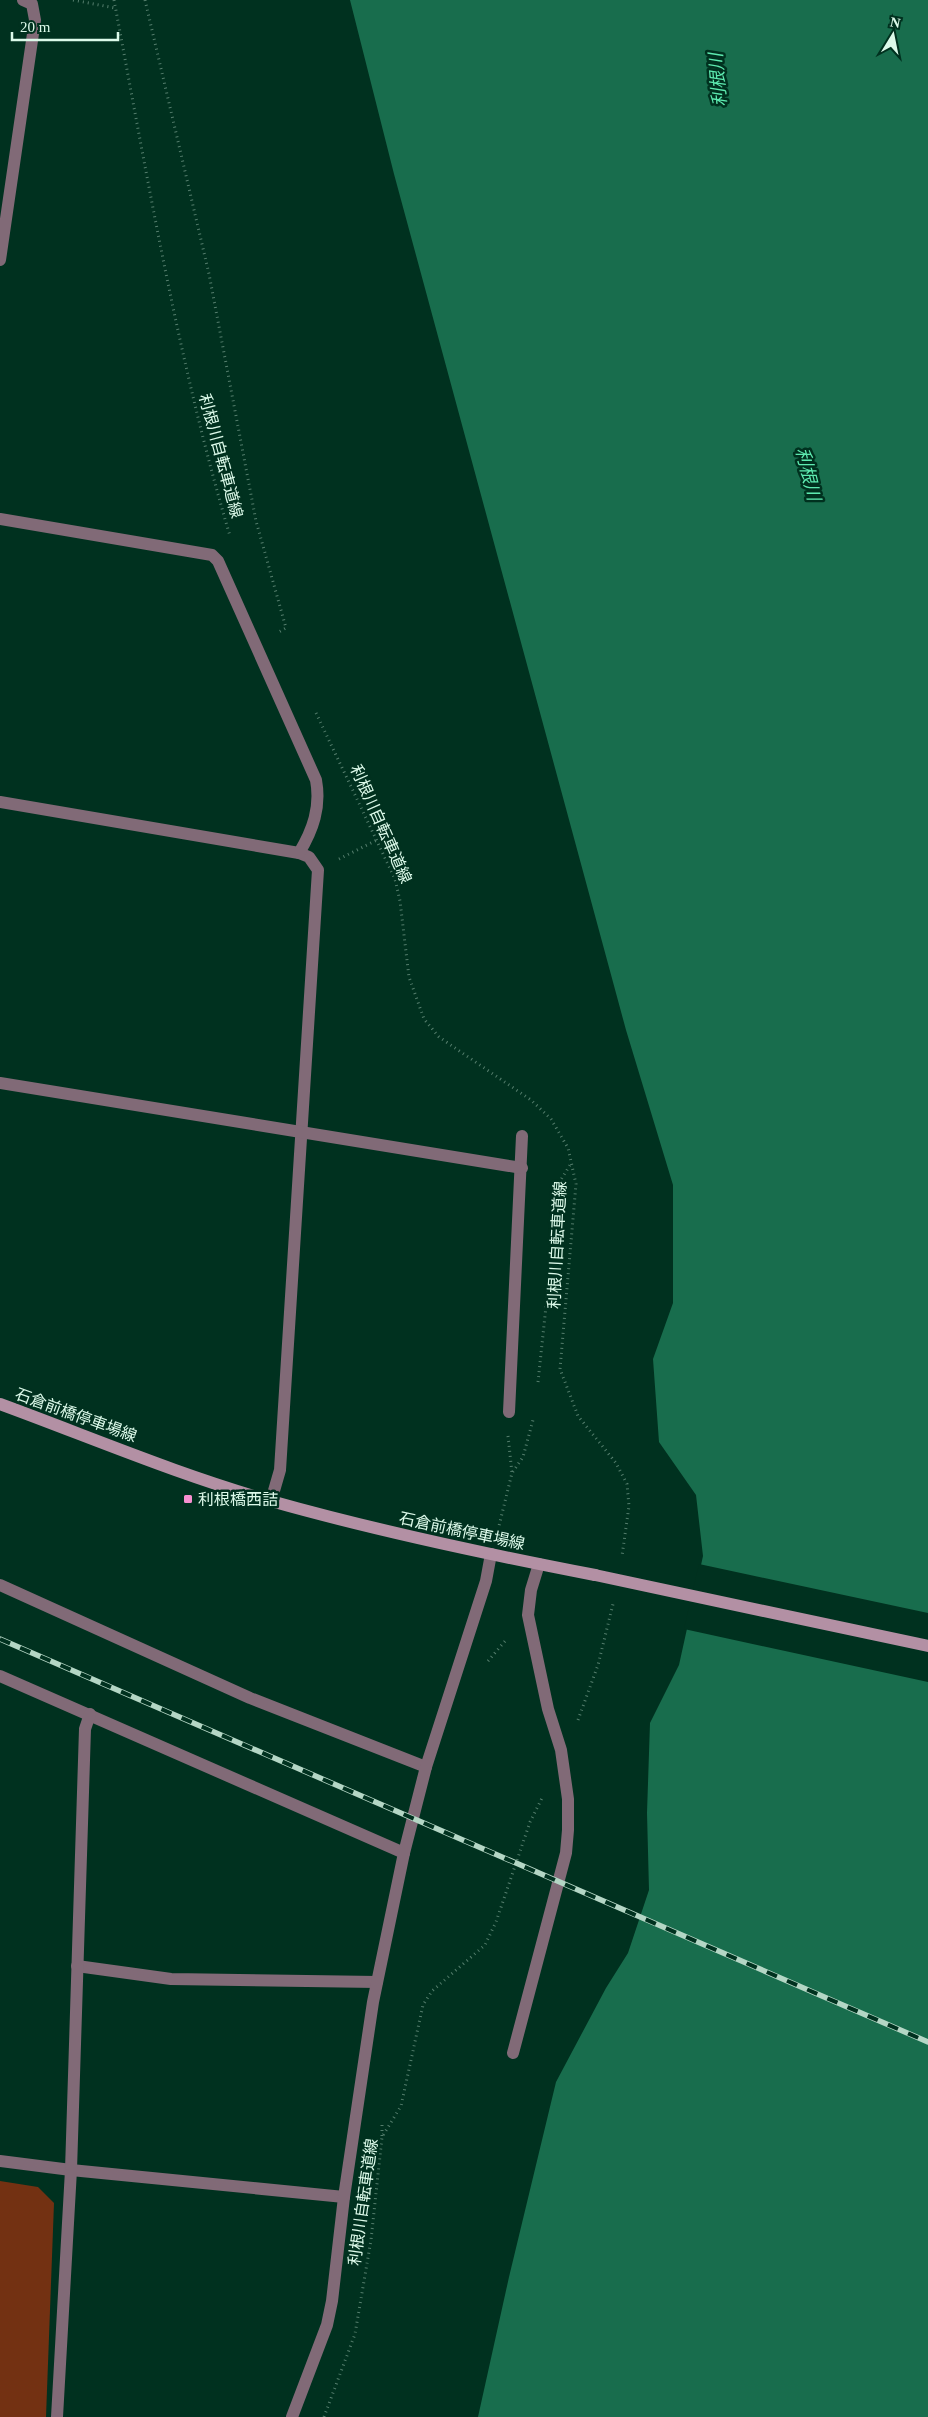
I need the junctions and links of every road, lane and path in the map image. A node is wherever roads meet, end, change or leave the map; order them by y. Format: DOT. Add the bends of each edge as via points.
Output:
graph roads {
  1 [pos="23,0"];
  2 [pos="73,0"];
  3 [pos="114,0"];
  4 [pos="145,0"];
  5 [pos="116,8"];
  6 [pos="0,256"];
  7 [pos="0,519"];
  8 [pos="230,539"];
  9 [pos="271,625"];
  10 [pos="275,634"];
  11 [pos="280,642"];
  12 [pos="314,709"];
  13 [pos="0,802"];
  14 [pos="376,840"];
  15 [pos="299,853"];
  16 [pos="334,861"];
  17 [pos="0,1082"];
  18 [pos="300,1133"];
  19 [pos="522,1136"];
  20 [pos="522,1168"];
  21 [pos="0,1404"];
  22 [pos="509,1412"];
  23 [pos="512,1473"];
  24 [pos="271,1501"];
  25 [pos="491,1554"];
  26 [pos="621,1559"];
  27 [pos="539,1564"];
  28 [pos="0,1585"];
  29 [pos="615,1595"];
  30 [pos="505,1632"];
  31 [pos="928,1646"];
  32 [pos="487,1661"];
  33 [pos="0,1676"];
  34 [pos="90,1714"];
  35 [pos="578,1718"];
  36 [pos="426,1767"];
  37 [pos="547,1790"];
  38 [pos="404,1853"];
  39 [pos="78,1966"];
  40 [pos="377,1982"];
  41 [pos="513,2053"];
  42 [pos="383,2113"];
  43 [pos="382,2137"];
  44 [pos="0,2161"];
  45 [pos="71,2170"];
  46 [pos="344,2197"];
  47 [pos="57,2417"];
  48 [pos="292,2417"];
  49 [pos="324,2417"];
  1 -- 6 [label="street" via="32,4 36,20"];
  2 -- 5 [label="path"];
  3 -- 5 [label="path, 利根川自転車道線"];
  4 -- 10 [label="path" via="209,274 256,521 286,628"];
  5 -- 8 [label="path, 利根川自転車道線" via="171,297 202,438"];
  7 -- 15 [label="street" via="212,555 218,561 316,780 320,799 308,838"];
  9 -- 10 [label="path"];
  10 -- 11 [label="path"];
  12 -- 14 [label="path, 利根川自転車道線"];
  13 -- 15 [label="street"];
  14 -- 16 [label="path"];
  14 -- 26 [label="path, 利根川自転車道線" via="397,886 409,977 424,1020 439,1037 531,1100 551,1119 568,1148 576,1184 560,1369 578,1416 616,1463 627,1484 629,1506"];
  15 -- 18 [label="street" via="309,857 318,870"];
  17 -- 18 [label="street"];
  18 -- 20 [label="street"];
  18 -- 24 [label="street" via="280,1470"];
  19 -- 20 [label="street"];
  20 -- 22 [label="street"];
  21 -- 24 [label="main road, 石倉前橋停車場線"];
  22 -- 23 [label="path" via="508,1447"];
  24 -- 25 [label="main road, 石倉前橋停車場線"];
  25 -- 27 [label="main road, 石倉前橋停車場線"];
  25 -- 36 [label="street" via="486,1581"];
  27 -- 31 [label="main road, 石倉前橋停車場線, bridge"];
  27 -- 41 [label="street" via="528,1615 548,1709 561,1750 568,1798 568,1830 566,1853"];
  28 -- 36 [label="street" via="250,1698"];
  29 -- 35 [label="path" via="598,1665"];
  30 -- 32 [label="path" via="506,1640"];
  33 -- 34 [label="street"];
  34 -- 38 [label="street"];
  34 -- 39 [label="street" via="85,1729"];
  36 -- 38 [label="street"];
  37 -- 43 [label="path, 利根川自転車道線" via="530,1822 485,1945 432,1991 423,2005 401,2106"];
  38 -- 40 [label="street"];
  39 -- 40 [label="street" via="171,1979"];
  39 -- 45 [label="street"];
  40 -- 46 [label="street"];
  42 -- 43 [label="path"];
  43 -- 49 [label="path, 利根川自転車道線" via="371,2240 355,2334"];
  44 -- 45 [label="street"];
  45 -- 46 [label="street"];
  45 -- 47 [label="street"];
  46 -- 48 [label="street" via="328,2317"];
}
